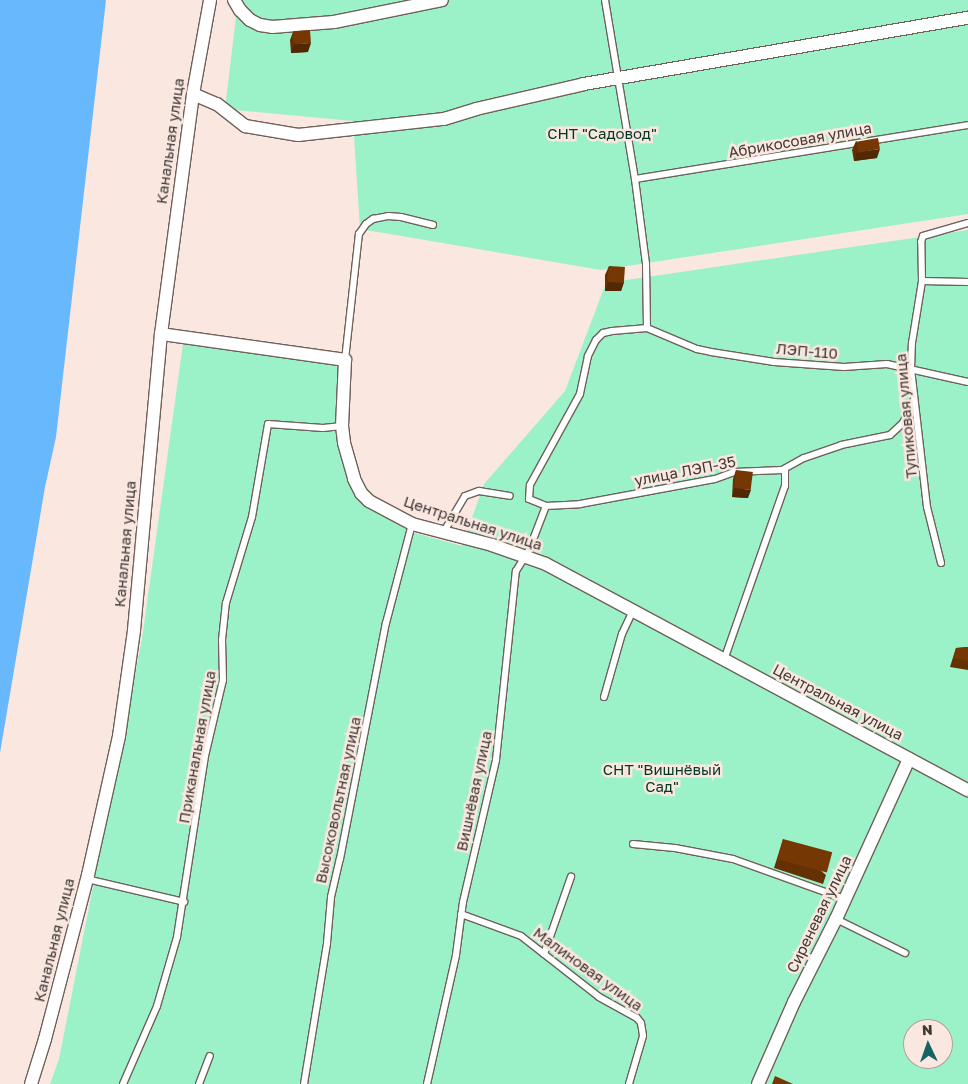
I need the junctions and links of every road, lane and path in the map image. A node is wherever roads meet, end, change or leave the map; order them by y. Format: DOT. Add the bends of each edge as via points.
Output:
graph roads {
  1 [pos="210,0"];
  2 [pos="234,0"];
  3 [pos="442,0"];
  4 [pos="605,0"];
  5 [pos="968,18"];
  6 [pos="618,80"];
  7 [pos="192,94"];
  8 [pos="968,125"];
  9 [pos="636,179"];
  10 [pos="968,223"];
  11 [pos="433,225"];
  12 [pos="922,281"];
  13 [pos="968,282"];
  14 [pos="647,328"];
  15 [pos="161,334"];
  16 [pos="345,360"];
  17 [pos="911,369"];
  18 [pos="968,382"];
  19 [pos="914,399"];
  20 [pos="342,426"];
  21 [pos="785,469"];
  22 [pos="510,496"];
  23 [pos="546,506"];
  24 [pos="412,524"];
  25 [pos="443,533"];
  26 [pos="525,556"];
  27 [pos="941,562"];
  28 [pos="633,610"];
  29 [pos="724,660"];
  30 [pos="604,697"];
  31 [pos="909,759"];
  32 [pos="968,790"];
  33 [pos="633,844"];
  34 [pos="571,877"];
  35 [pos="86,879"];
  36 [pos="845,899"];
  37 [pos="184,902"];
  38 [pos="461,914"];
  39 [pos="836,919"];
  40 [pos="905,953"];
  41 [pos="544,954"];
  42 [pos="210,1056"];
  43 [pos="31,1084"];
  44 [pos="123,1084"];
  45 [pos="199,1084"];
  46 [pos="304,1084"];
  47 [pos="427,1084"];
  48 [pos="630,1084"];
  49 [pos="758,1084"];
  1 -- 7 [label="street, Канальная улица"];
  2 -- 3 [label="street" via="250,20 272,28 334,22"];
  4 -- 6 [label="lane"];
  5 -- 6 [label="street"];
  6 -- 7 [label="street" via="557,90 444,119 291,136 245,126 217,104"];
  6 -- 9 [label="lane"];
  7 -- 15 [label="street, Канальная улица"];
  8 -- 9 [label="lane, Абрикосовая улица"];
  9 -- 14 [label="lane" via="646,264"];
  10 -- 12 [label="lane, Тупиковая улица" via="923,236"];
  11 -- 16 [label="lane" via="401,216 388,216 366,224 359,234"];
  12 -- 13 [label="lane"];
  12 -- 17 [label="lane, Тупиковая улица"];
  14 -- 17 [label="lane, ЛЭП-110" via="698,349 747,357 844,367 886,364"];
  14 -- 23 [label="lane" via="612,330 602,333 596,340 588,356 580,394 530,485 532,501"];
  15 -- 16 [label="street"];
  15 -- 35 [label="street, Канальная улица" via="127,685 119,736"];
  16 -- 20 [label="street, Центральная улица"];
  17 -- 18 [label="lane, ЛЭП-110"];
  17 -- 19 [label="lane, Тупиковая улица"];
  19 -- 21 [label="lane, улица ЛЭП-35" via="903,423 890,435 840,445"];
  19 -- 27 [label="lane, Тупиковая улица" via="927,507"];
  20 -- 24 [label="street, Центральная улица" via="348,460 361,493"];
  20 -- 37 [label="lane, Приканальная улица" via="323,428 268,424 252,517 226,603 222,640 223,680 206,756"];
  21 -- 23 [label="lane, улица ЛЭП-35" via="734,472 714,479 589,503"];
  21 -- 29 [label="lane" via="785,486"];
  22 -- 25 [label="lane" via="478,491 465,496"];
  23 -- 26 [label="lane, Вишнёвая улица"];
  24 -- 25 [label="street, Центральная улица"];
  24 -- 46 [label="lane, Высоковольтная улица" via="386,623 331,897 327,943"];
  25 -- 26 [label="street, Центральная улица"];
  26 -- 28 [label="street, Центральная улица"];
  26 -- 38 [label="lane, Вишнёвая улица" via="518,565 514,582 496,760"];
  28 -- 29 [label="street, Центральная улица"];
  28 -- 30 [label="lane" via="622,634"];
  29 -- 31 [label="street, Центральная улица"];
  31 -- 32 [label="street, Центральная улица"];
  31 -- 36 [label="street, Сиреневая улица"];
  33 -- 36 [label="lane" via="733,859"];
  34 -- 41 [label="lane"];
  35 -- 37 [label="lane"];
  35 -- 43 [label="street, Канальная улица"];
  36 -- 39 [label="street, Сиреневая улица"];
  37 -- 44 [label="lane, Приканальная улица" via="157,1006"];
  38 -- 41 [label="lane, Малиновая улица" via="513,932"];
  38 -- 47 [label="lane, Вишнёвая улица" via="456,955"];
  39 -- 40 [label="lane"];
  39 -- 49 [label="street, Сиреневая улица"];
  41 -- 48 [label="lane, Малиновая улица" via="641,1023 643,1036"];
  42 -- 45 [label="lane"];
}
